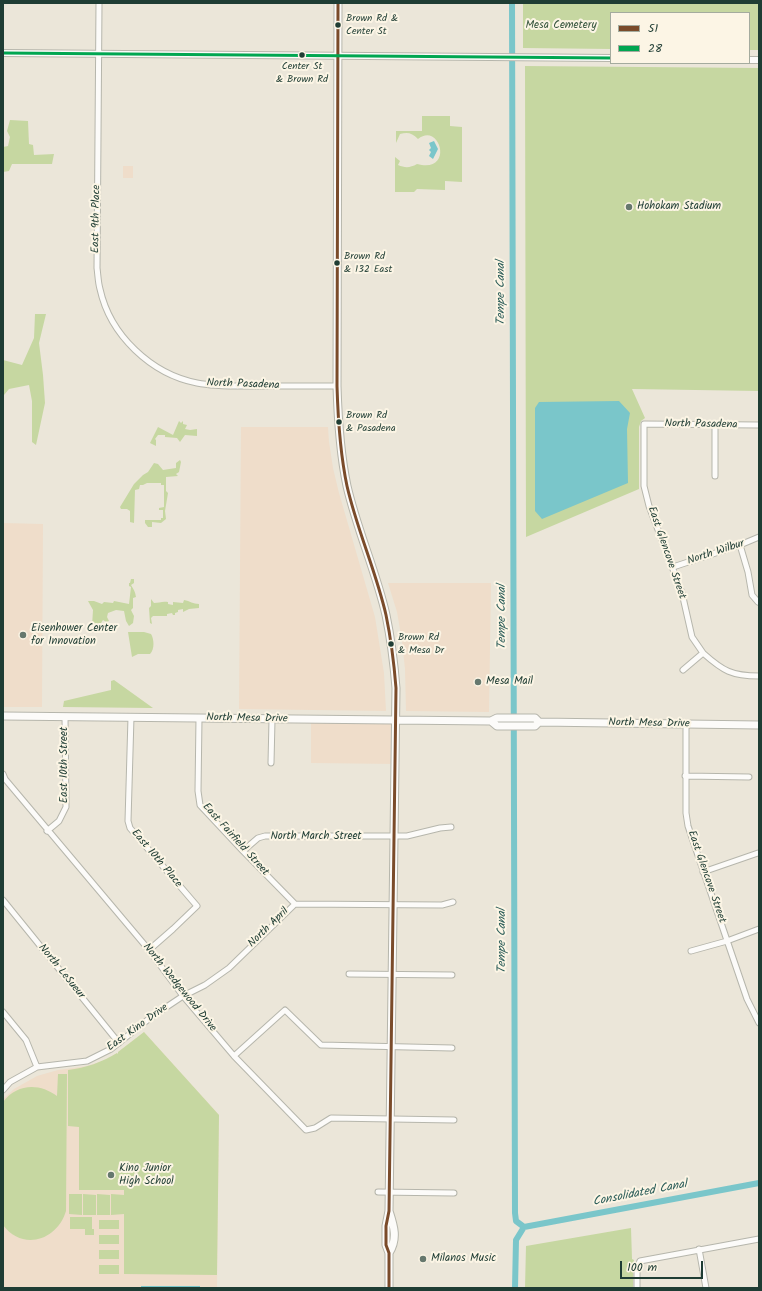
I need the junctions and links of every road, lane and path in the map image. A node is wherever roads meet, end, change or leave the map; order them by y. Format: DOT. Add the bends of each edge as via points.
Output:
graph roads {
  1 [pos="99,3"];
  2 [pos="338,3"];
  3 [pos="3,52"];
  4 [pos="99,53"];
  5 [pos="338,56"];
  6 [pos="610,58"];
  7 [pos="153,365"];
  8 [pos="337,386"];
  9 [pos="644,424"];
  10 [pos="715,425"];
  11 [pos="759,426"];
  12 [pos="715,476"];
  13 [pos="759,537"];
  14 [pos="740,546"];
  15 [pos="673,567"];
  16 [pos="758,602"];
  17 [pos="703,653"];
  18 [pos="683,670"];
  19 [pos="759,676"];
  20 [pos="3,716"];
  21 [pos="65,717"];
  22 [pos="131,717"];
  23 [pos="199,718"];
  24 [pos="272,720"];
  25 [pos="396,720"];
  26 [pos="508,722"];
  27 [pos="539,722"];
  28 [pos="686,724"];
  29 [pos="759,725"];
  30 [pos="271,763"];
  31 [pos="3,774"];
  32 [pos="685,776"];
  33 [pos="749,777"];
  34 [pos="451,827"];
  35 [pos="47,831"];
  36 [pos="395,837"];
  37 [pos="243,851"];
  38 [pos="758,853"];
  39 [pos="703,872"];
  40 [pos="3,900"];
  41 [pos="453,902"];
  42 [pos="295,904"];
  43 [pos="394,904"];
  44 [pos="759,929"];
  45 [pos="727,941"];
  46 [pos="149,950"];
  47 [pos="691,951"];
  48 [pos="349,974"];
  49 [pos="393,975"];
  50 [pos="452,975"];
  51 [pos="183,996"];
  52 [pos="3,1012"];
  53 [pos="759,1023"];
  54 [pos="120,1043"];
  55 [pos="392,1048"];
  56 [pos="452,1048"];
  57 [pos="234,1056"];
  58 [pos="38,1067"];
  59 [pos="3,1090"];
  60 [pos="391,1120"];
  61 [pos="454,1120"];
  62 [pos="378,1192"];
  63 [pos="390,1192"];
  64 [pos="454,1193"];
  65 [pos="759,1239"];
  66 [pos="699,1249"];
  67 [pos="389,1288"];
  68 [pos="637,1288"];
  69 [pos="706,1288"];
  1 -- 4 [label="street, East 9th Place"];
  2 -- 5 [label="main road"];
  3 -- 4 [label="street"];
  4 -- 5 [label="street"];
  4 -- 7 [label="street, East 9th Place" via="97,268 100,289 106,307 124,338 135,352"];
  5 -- 6 [label="street"];
  5 -- 8 [label="main road"];
  7 -- 8 [label="street, North Pasadena" via="176,377 216,386"];
  8 -- 25 [label="main road" via="340,442 348,486 384,609 391,642 396,688"];
  9 -- 10 [label="street, North Pasadena"];
  9 -- 15 [label="street, East Glencove Street" via="644,486 649,506"];
  10 -- 11 [label="street, North Pasadena"];
  10 -- 12 [label="street"];
  13 -- 14 [label="street, North Wilbur"];
  14 -- 15 [label="street, North Wilbur"];
  14 -- 16 [label="street" via="752,595"];
  15 -- 17 [label="street, East Glencove Street" via="682,592 692,637"];
  17 -- 18 [label="street"];
  17 -- 19 [label="street, East Glencove Street" via="718,666 733,674"];
  20 -- 21 [label="main road, North Mesa Drive"];
  21 -- 22 [label="main road, North Mesa Drive"];
  21 -- 35 [label="street, East 10th Street" via="66,807 59,821"];
  22 -- 23 [label="main road, North Mesa Drive"];
  22 -- 46 [label="street, East 10th Place" via="128,821 130,828 197,906"];
  23 -- 24 [label="main road, North Mesa Drive"];
  23 -- 37 [label="street, East Fairfield Street" via="200,805"];
  24 -- 25 [label="main road, North Mesa Drive"];
  24 -- 30 [label="street"];
  25 -- 26 [label="main road, North Mesa Drive" via="491,721 497,718"];
  25 -- 36 [label="main road"];
  26 -- 27 [label="main road, North Mesa Drive" via="520,718 535,718"];
  26 -- 27 [label="main road, North Mesa Drive" via="520,726 535,726"];
  27 -- 28 [label="main road, North Mesa Drive"];
  28 -- 29 [label="main road, North Mesa Drive"];
  28 -- 32 [label="street, East Glencove Street"];
  31 -- 35 [label="street, North Wedgewood Drive"];
  32 -- 33 [label="street"];
  32 -- 39 [label="street, East Glencove Street" via="688,826"];
  34 -- 36 [label="street, North March Street" via="412,836"];
  35 -- 46 [label="street, North Wedgewood Drive"];
  36 -- 37 [label="street, North March Street" via="265,836 258,838"];
  36 -- 43 [label="main road"];
  37 -- 42 [label="street, East Fairfield Street"];
  38 -- 39 [label="street"];
  39 -- 45 [label="street, East Glencove Street"];
  40 -- 54 [label="street, North LeSueur"];
  41 -- 43 [label="street, North April" via="442,905"];
  42 -- 43 [label="street, North April"];
  42 -- 51 [label="street, North April" via="230,968"];
  43 -- 49 [label="main road"];
  44 -- 45 [label="street"];
  45 -- 47 [label="street"];
  45 -- 53 [label="street, East Glencove Street" via="747,999"];
  46 -- 51 [label="street, North Wedgewood Drive"];
  48 -- 49 [label="street"];
  49 -- 50 [label="street"];
  49 -- 55 [label="main road"];
  51 -- 54 [label="street, East Kino Drive" via="150,1018"];
  51 -- 57 [label="street, North Wedgewood Drive"];
  52 -- 58 [label="street" via="26,1040"];
  54 -- 58 [label="street, East Kino Drive" via="87,1061"];
  55 -- 56 [label="street"];
  55 -- 57 [label="street" via="321,1045 284,1010"];
  55 -- 60 [label="main road"];
  57 -- 60 [label="street, North Wedgewood Drive" via="306,1130 315,1128 331,1118"];
  58 -- 59 [label="street, East Kino Drive" via="10,1082"];
  60 -- 61 [label="street"];
  60 -- 63 [label="main road"];
  62 -- 63 [label="street"];
  63 -- 64 [label="street"];
  63 -- 67 [label="main road" via="386,1226"];
  65 -- 66 [label="street"];
  66 -- 68 [label="street" via="640,1261 637,1268"];
  66 -- 69 [label="street"];
}
